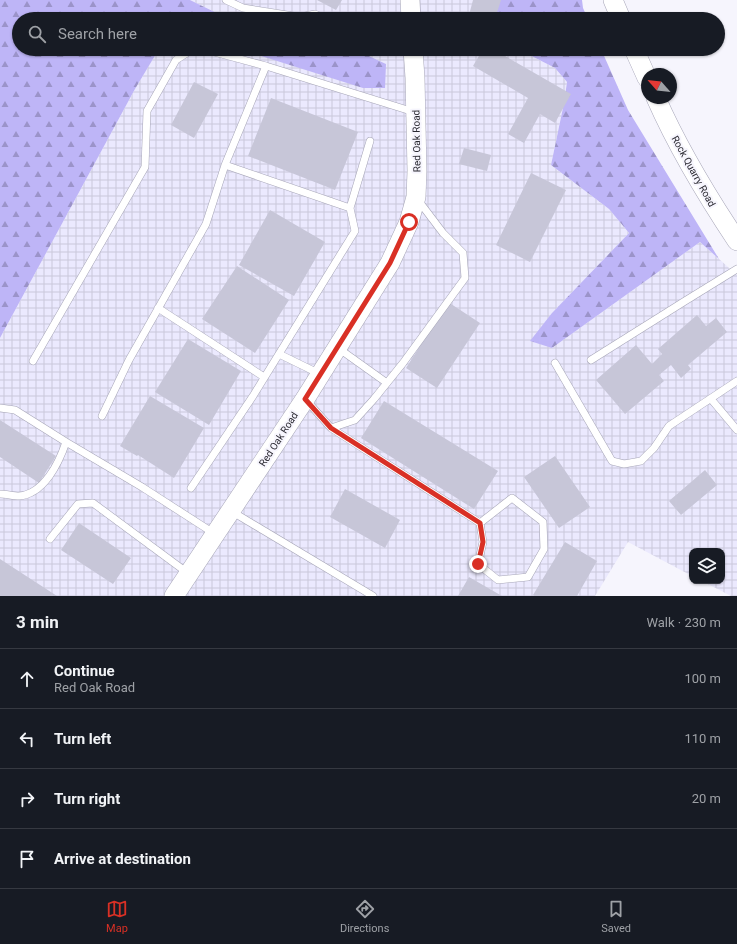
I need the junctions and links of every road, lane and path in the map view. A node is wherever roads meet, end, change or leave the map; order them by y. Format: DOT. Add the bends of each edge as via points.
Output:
graph roads {
  1 [pos="226,0"];
  2 [pos="410,0"];
  3 [pos="613,0"];
  4 [pos="268,12"];
  5 [pos="411,12"];
  6 [pos="618,12"];
  7 [pos="182,56"];
  8 [pos="229,56"];
  9 [pos="413,56"];
  10 [pos="637,56"];
  11 [pos="266,66"];
  12 [pos="643,68"];
  13 [pos="659,104"];
  14 [pos="416,113"];
  15 [pos="370,141"];
  16 [pos="225,165"];
  17 [pos="416,197"];
  18 [pos="350,208"];
  19 [pos="737,241"];
  20 [pos="737,270"];
  21 [pos="158,308"];
  22 [pos="337,347"];
  23 [pos="279,354"];
  24 [pos="591,360"];
  25 [pos="33,361"];
  26 [pos="555,363"];
  27 [pos="320,374"];
  28 [pos="264,377"];
  29 [pos="737,381"];
  30 [pos="387,383"];
  31 [pos="711,398"];
  32 [pos="305,399"];
  33 [pos="0,408"];
  34 [pos="102,416"];
  35 [pos="331,428"];
  36 [pos="737,430"];
  37 [pos="66,442"];
  38 [pos="191,488"];
  39 [pos="0,494"];
  40 [pos="231,511"];
  41 [pos="480,523"];
  42 [pos="215,534"];
  43 [pos="50,539"];
  44 [pos="189,574"];
  45 [pos="175,596"];
  46 [pos="373,596"];
  1 -- 4 [label="lane" via="243,8"];
  2 -- 5 [label="street"];
  3 -- 6 [label="street"];
  7 -- 25 [label="lane" via="176,60 147,111 146,167"];
  8 -- 11 [label="lane"];
  9 -- 14 [label="street, Red Oak Road"];
  10 -- 12 [label="street"];
  11 -- 14 [label="lane"];
  11 -- 16 [label="lane"];
  13 -- 19 [label="street, Rock Quarry Road" via="709,198"];
  14 -- 17 [label="street, Red Oak Road"];
  15 -- 18 [label="lane"];
  16 -- 18 [label="lane"];
  16 -- 21 [label="lane" via="206,224"];
  17 -- 22 [label="street, Red Oak Road" via="409,222 390,263"];
  17 -- 30 [label="lane" via="443,233 463,253 465,278"];
  18 -- 23 [label="lane" via="355,231"];
  20 -- 24 [label="lane"];
  21 -- 28 [label="lane"];
  21 -- 34 [label="lane"];
  22 -- 27 [label="street, Red Oak Road"];
  22 -- 30 [label="lane"];
  23 -- 27 [label="lane"];
  23 -- 28 [label="lane"];
  26 -- 31 [label="lane" via="612,461 624,464 641,461 654,448 669,426"];
  27 -- 32 [label="street, Red Oak Road"];
  28 -- 38 [label="lane"];
  29 -- 31 [label="lane"];
  30 -- 35 [label="lane" via="355,420"];
  31 -- 36 [label="lane"];
  32 -- 35 [label="lane"];
  32 -- 40 [label="street, Red Oak Road"];
  33 -- 37 [label="lane" via="15,410"];
  35 -- 41 [label="lane"];
  37 -- 39 [label="lane" via="61,459 44,484 32,493 19,496"];
  37 -- 42 [label="lane"];
  40 -- 42 [label="street, Red Oak Road"];
  40 -- 46 [label="lane"];
  41 -- 41 [label="lane" via="483,542 478,564 498,580 528,576 544,549 543,522 512,498"];
  42 -- 44 [label="street, Red Oak Road"];
  43 -- 44 [label="lane" via="78,504 93,503"];
  44 -- 45 [label="street, Red Oak Road"];
}
